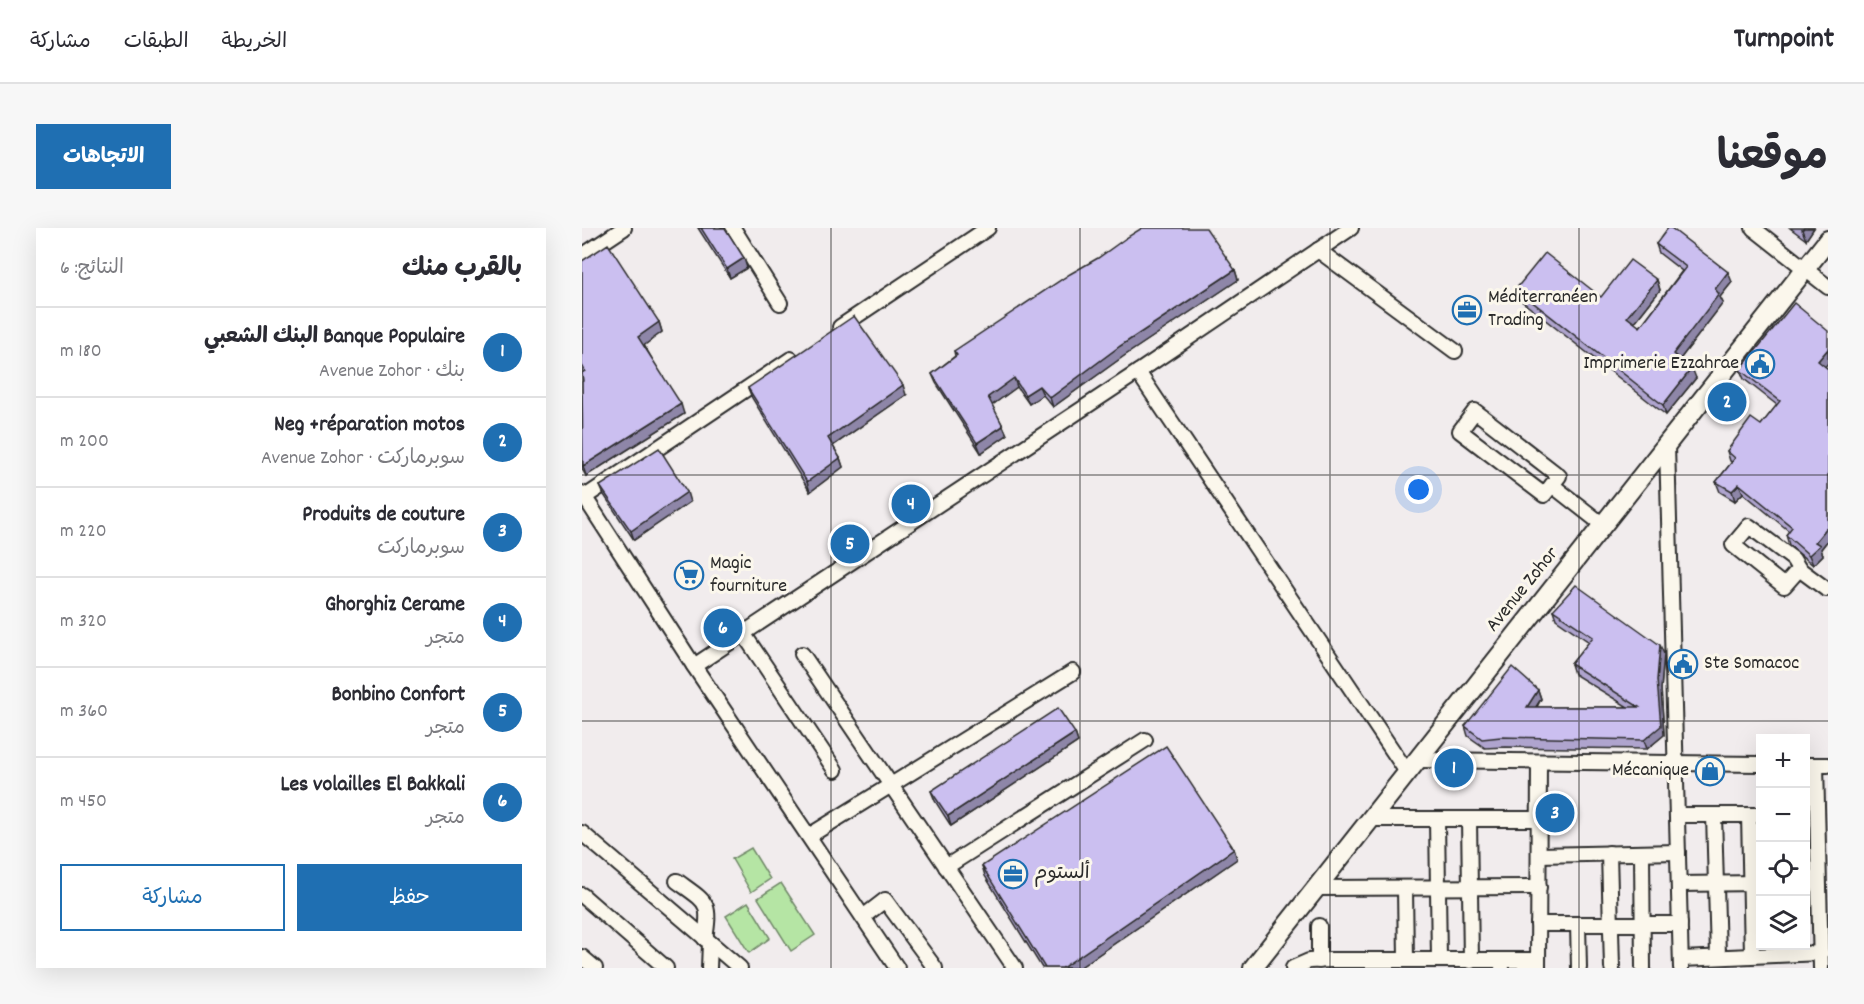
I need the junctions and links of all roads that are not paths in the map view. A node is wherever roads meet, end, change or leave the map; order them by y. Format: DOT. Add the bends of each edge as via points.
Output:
graph roads {
  1 [pos="624,228"];
  2 [pos="733,228"];
  3 [pos="987,228"];
  4 [pos="1351,228"];
  5 [pos="1753,228"];
  6 [pos="1828,240"];
  7 [pos="1318,250"];
  8 [pos="582,256"];
  9 [pos="1805,269"];
  10 [pos="1828,287"];
  11 [pos="780,303"];
  12 [pos="830,333"];
  13 [pos="1455,351"];
  14 [pos="801,353"];
  15 [pos="1138,372"];
  16 [pos="1667,445"];
  17 [pos="1552,485"];
  18 [pos="583,496"];
  19 [pos="1603,525"];
  20 [pos="1798,569"];
  21 [pos="1828,593"];
  22 [pos="743,633"];
  23 [pos="802,654"];
  24 [pos="694,666"];
  25 [pos="1073,672"];
  26 [pos="1145,740"];
  27 [pos="1539,762"];
  28 [pos="1676,764"];
  29 [pos="1756,764"];
  30 [pos="1816,765"];
  31 [pos="1412,766"];
  32 [pos="835,770"];
  33 [pos="890,785"];
  34 [pos="1755,814"];
  35 [pos="1811,814"];
  36 [pos="1677,815"];
  37 [pos="1714,815"];
  38 [pos="1369,819"];
  39 [pos="1437,819"];
  40 [pos="1469,819"];
  41 [pos="1539,819"];
  42 [pos="582,833"];
  43 [pos="809,836"];
  44 [pos="1823,848"];
  45 [pos="1678,852"];
  46 [pos="1609,853"];
  47 [pos="1642,853"];
  48 [pos="1539,855"];
  49 [pos="946,867"];
  50 [pos="677,881"];
  51 [pos="1755,883"];
  52 [pos="1812,883"];
  53 [pos="1679,884"];
  54 [pos="1716,884"];
  55 [pos="1470,887"];
  56 [pos="1539,887"];
  57 [pos="1315,888"];
  58 [pos="1405,888"];
  59 [pos="1438,888"];
  60 [pos="582,895"];
  61 [pos="863,917"];
  62 [pos="1824,918"];
  63 [pos="1538,924"];
  64 [pos="1578,924"];
  65 [pos="1611,924"];
  66 [pos="1643,924"];
  67 [pos="1680,924"];
  68 [pos="1319,926"];
  69 [pos="708,941"];
  70 [pos="1778,950"];
  71 [pos="1792,950"];
  72 [pos="1821,953"];
  73 [pos="1752,955"];
  74 [pos="1718,956"];
  75 [pos="582,957"];
  76 [pos="1319,961"];
  77 [pos="1472,961"];
  78 [pos="1403,963"];
  79 [pos="1435,963"];
  80 [pos="1336,964"];
  81 [pos="1369,964"];
  82 [pos="1502,964"];
  83 [pos="1538,964"];
  84 [pos="1681,964"];
  85 [pos="739,967"];
  86 [pos="595,968"];
  87 [pos="666,968"];
  88 [pos="709,968"];
  89 [pos="897,968"];
  90 [pos="935,968"];
  91 [pos="1015,968"];
  92 [pos="1253,968"];
  93 [pos="1293,968"];
  94 [pos="1579,968"];
  95 [pos="1612,968"];
  96 [pos="1643,968"];
  97 [pos="1821,968"];
  1 -- 8 [label="street"];
  2 -- 11 [label="street"];
  3 -- 12 [label="street"];
  4 -- 7 [label="street"];
  5 -- 9 [label="street"];
  6 -- 9 [label="main road, Avenue Zohor"];
  7 -- 13 [label="street"];
  7 -- 15 [label="street"];
  9 -- 10 [label="street"];
  9 -- 16 [label="main road, Avenue Zohor"];
  14 -- 18 [label="street"];
  15 -- 22 [label="street"];
  15 -- 31 [label="street"];
  16 -- 19 [label="main road, Avenue Zohor"];
  16 -- 28 [label="street"];
  17 -- 17 [label="street" via="1559,476 1475,411 1460,431 1544,495"];
  17 -- 19 [label="street"];
  18 -- 24 [label="street"];
  19 -- 31 [label="main road, Avenue Zohor"];
  20 -- 20 [label="street" via="1784,586 1733,545 1749,526 1793,559"];
  20 -- 21 [label="street"];
  22 -- 24 [label="street"];
  22 -- 32 [label="street"];
  23 -- 33 [label="street"];
  24 -- 43 [label="street"];
  25 -- 33 [label="street"];
  26 -- 49 [label="street"];
  27 -- 28 [label="street"];
  27 -- 31 [label="street"];
  27 -- 41 [label="street"];
  28 -- 29 [label="street"];
  28 -- 36 [label="street"];
  30 -- 35 [label="street"];
  31 -- 38 [label="main road, Avenue Zohor"];
  33 -- 43 [label="street"];
  33 -- 49 [label="street"];
  34 -- 37 [label="street"];
  34 -- 51 [label="street"];
  35 -- 44 [label="street"];
  36 -- 37 [label="street"];
  36 -- 45 [label="street"];
  37 -- 54 [label="street"];
  38 -- 39 [label="street"];
  38 -- 57 [label="main road, Avenue Zohor"];
  39 -- 40 [label="street"];
  39 -- 59 [label="street"];
  40 -- 41 [label="street"];
  40 -- 55 [label="street"];
  41 -- 48 [label="street"];
  42 -- 69 [label="street"];
  43 -- 61 [label="street"];
  44 -- 52 [label="street"];
  45 -- 47 [label="street"];
  45 -- 53 [label="street"];
  46 -- 47 [label="street"];
  46 -- 48 [label="street"];
  46 -- 65 [label="street"];
  47 -- 66 [label="street"];
  48 -- 56 [label="street"];
  49 -- 91 [label="street"];
  50 -- 69 [label="street" via="706,906"];
  51 -- 54 [label="street"];
  51 -- 73 [label="street"];
  52 -- 62 [label="street"];
  53 -- 54 [label="street"];
  53 -- 67 [label="street"];
  54 -- 74 [label="street"];
  55 -- 56 [label="street"];
  55 -- 59 [label="street"];
  55 -- 77 [label="street"];
  56 -- 63 [label="street"];
  57 -- 58 [label="street"];
  57 -- 92 [label="main road, Avenue Zohor"];
  58 -- 59 [label="street"];
  58 -- 78 [label="street"];
  59 -- 79 [label="street"];
  60 -- 87 [label="street"];
  61 -- 89 [label="street"];
  61 -- 90 [label="street" via="885,900"];
  62 -- 72 [label="street"];
  63 -- 64 [label="street"];
  63 -- 83 [label="street"];
  64 -- 65 [label="street"];
  64 -- 94 [label="street"];
  65 -- 66 [label="street"];
  65 -- 95 [label="street"];
  66 -- 67 [label="street"];
  66 -- 96 [label="street"];
  67 -- 84 [label="street"];
  68 -- 76 [label="street"];
  69 -- 85 [label="street"];
  69 -- 88 [label="street"];
  70 -- 73 [label="street"];
  71 -- 72 [label="street"];
  72 -- 97 [label="street"];
  73 -- 74 [label="street"];
  74 -- 84 [label="street"];
  75 -- 86 [label="street"];
  76 -- 80 [label="street"];
  76 -- 93 [label="street"];
  77 -- 79 [label="street"];
  77 -- 82 [label="street"];
  78 -- 79 [label="street"];
  78 -- 81 [label="street"];
  80 -- 81 [label="street"];
  82 -- 83 [label="street"];
}
